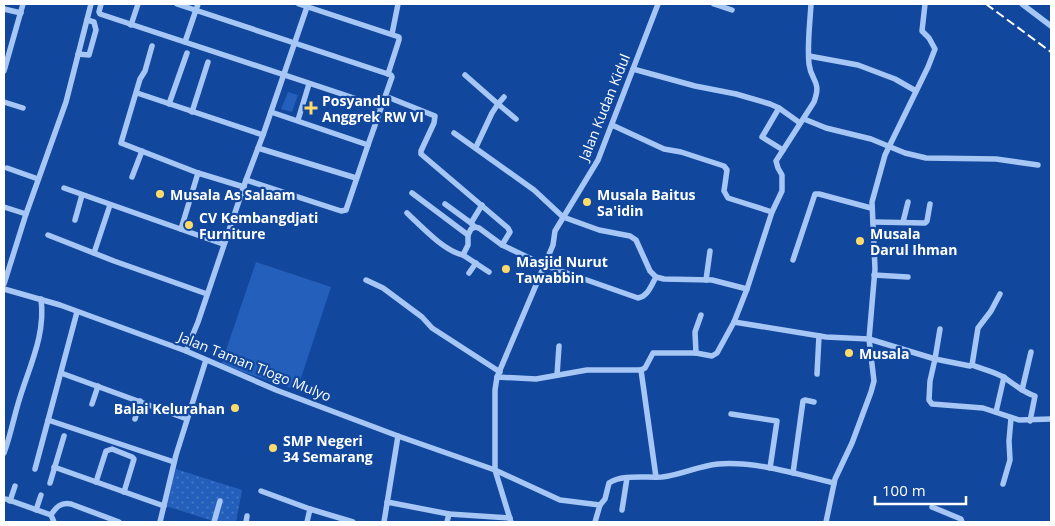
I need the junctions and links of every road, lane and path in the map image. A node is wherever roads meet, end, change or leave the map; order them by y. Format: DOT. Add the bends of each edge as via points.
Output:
graph roads {
  1 [pos="23,4"];
  2 [pos="91,4"];
  3 [pos="101,4"];
  4 [pos="138,4"];
  5 [pos="177,4"];
  6 [pos="300,4"];
  7 [pos="398,4"];
  8 [pos="658,4"];
  9 [pos="714,4"];
  10 [pos="811,4"];
  11 [pos="925,4"];
  12 [pos="1022,4"];
  13 [pos="307,5"];
  14 [pos="197,7"];
  15 [pos="4,9"];
  16 [pos="732,10"];
  17 [pos="21,13"];
  18 [pos="89,20"];
  19 [pos="131,24"];
  20 [pos="1051,26"];
  21 [pos="392,34"];
  22 [pos="185,42"];
  23 [pos="294,43"];
  24 [pos="152,46"];
  25 [pos="187,52"];
  26 [pos="81,55"];
  27 [pos="809,56"];
  28 [pos="208,62"];
  29 [pos="634,69"];
  30 [pos="4,71"];
  31 [pos="388,74"];
  32 [pos="284,75"];
  33 [pos="466,75"];
  34 [pos="309,84"];
  35 [pos="916,91"];
  36 [pos="137,93"];
  37 [pos="504,97"];
  38 [pos="390,98"];
  39 [pos="4,102"];
  40 [pos="169,104"];
  41 [pos="498,104"];
  42 [pos="381,107"];
  43 [pos="23,108"];
  44 [pos="779,108"];
  45 [pos="192,112"];
  46 [pos="271,112"];
  47 [pos="516,119"];
  48 [pos="298,120"];
  49 [pos="802,121"];
  50 [pos="612,124"];
  51 [pos="454,133"];
  52 [pos="263,136"];
  53 [pos="368,146"];
  54 [pos="890,146"];
  55 [pos="476,147"];
  56 [pos="258,148"];
  57 [pos="783,150"];
  58 [pos="142,151"];
  59 [pos="1038,165"];
  60 [pos="7,168"];
  61 [pos="198,172"];
  62 [pos="132,177"];
  63 [pos="356,178"];
  64 [pos="38,180"];
  65 [pos="246,180"];
  66 [pos="244,187"];
  67 [pos="64,188"];
  68 [pos="412,193"];
  69 [pos="82,195"];
  70 [pos="908,202"];
  71 [pos="446,204"];
  72 [pos="930,204"];
  73 [pos="110,205"];
  74 [pos="482,205"];
  75 [pos="4,206"];
  76 [pos="871,208"];
  77 [pos="772,212"];
  78 [pos="407,213"];
  79 [pos="26,214"];
  80 [pos="563,217"];
  81 [pos="75,220"];
  82 [pos="873,222"];
  83 [pos="903,222"];
  84 [pos="473,225"];
  85 [pos="182,230"];
  86 [pos="48,235"];
  87 [pos="468,235"];
  88 [pos="224,244"];
  89 [pos="502,245"];
  90 [pos="710,251"];
  91 [pos="94,253"];
  92 [pos="463,255"];
  93 [pos="793,260"];
  94 [pos="476,263"];
  95 [pos="544,265"];
  96 [pos="489,272"];
  97 [pos="469,273"];
  98 [pos="874,275"];
  99 [pos="656,277"];
  100 [pos="908,277"];
  101 [pos="366,280"];
  102 [pos="706,280"];
  103 [pos="4,284"];
  104 [pos="4,289"];
  105 [pos="747,289"];
  106 [pos="207,294"];
  107 [pos="1000,294"];
  108 [pos="41,299"];
  109 [pos="77,312"];
  110 [pos="700,315"];
  111 [pos="734,322"];
  112 [pos="940,328"];
  113 [pos="819,336"];
  114 [pos="869,339"];
  115 [pos="559,346"];
  116 [pos="186,351"];
  117 [pos="1031,352"];
  118 [pos="696,353"];
  119 [pos="935,359"];
  120 [pos="206,360"];
  121 [pos="972,365"];
  122 [pos="641,370"];
  123 [pos="61,373"];
  124 [pos="498,374"];
  125 [pos="817,374"];
  126 [pos="557,375"];
  127 [pos="1004,377"];
  128 [pos="98,386"];
  129 [pos="1022,390"];
  130 [pos="140,401"];
  131 [pos="814,402"];
  132 [pos="92,404"];
  133 [pos="996,412"];
  134 [pos="731,414"];
  135 [pos="1011,418"];
  136 [pos="135,419"];
  137 [pos="187,419"];
  138 [pos="1051,419"];
  139 [pos="48,420"];
  140 [pos="1030,420"];
  141 [pos="64,436"];
  142 [pos="398,436"];
  143 [pos="4,453"];
  144 [pos="174,462"];
  145 [pos="54,468"];
  146 [pos="770,468"];
  147 [pos="35,470"];
  148 [pos="495,470"];
  149 [pos="792,473"];
  150 [pos="656,477"];
  151 [pos="627,478"];
  152 [pos="96,482"];
  153 [pos="834,483"];
  154 [pos="50,484"];
  155 [pos="1003,484"];
  156 [pos="15,486"];
  157 [pos="260,491"];
  158 [pos="124,492"];
  159 [pos="41,495"];
  160 [pos="220,501"];
  161 [pos="386,502"];
  162 [pos="600,505"];
  163 [pos="164,506"];
  164 [pos="932,507"];
  165 [pos="310,509"];
  166 [pos="36,510"];
  167 [pos="622,510"];
  168 [pos="449,514"];
  169 [pos="51,516"];
  170 [pos="511,520"];
  171 [pos="54,522"];
  172 [pos="119,522"];
  173 [pos="160,522"];
  174 [pos="214,522"];
  175 [pos="307,522"];
  176 [pos="353,522"];
  177 [pos="384,522"];
  178 [pos="447,522"];
  179 [pos="595,522"];
  180 [pos="826,522"];
  181 [pos="962,522"];
  1 -- 17 [label="street"];
  2 -- 18 [label="street"];
  3 -- 19 [label="street" via="100,14"];
  4 -- 19 [label="street"];
  5 -- 14 [label="street"];
  6 -- 13 [label="street"];
  7 -- 21 [label="street"];
  8 -- 29 [label="street, Jalan Kudan Kidul"];
  9 -- 16 [label="street"];
  10 -- 27 [label="street"];
  11 -- 35 [label="street" via="922,31 935,49"];
  12 -- 20 [label="street"];
  13 -- 21 [label="street"];
  13 -- 23 [label="street"];
  14 -- 22 [label="street"];
  14 -- 23 [label="street"];
  15 -- 17 [label="street"];
  17 -- 30 [label="street"];
  18 -- 26 [label="street"];
  18 -- 26 [label="street" via="96,24 96,30 90,54"];
  19 -- 22 [label="street"];
  21 -- 31 [label="street" via="399,40"];
  22 -- 32 [label="street"];
  23 -- 31 [label="street"];
  23 -- 32 [label="street"];
  24 -- 36 [label="street"];
  25 -- 40 [label="street"];
  26 -- 64 [label="street"];
  27 -- 35 [label="street" via="858,65 896,79"];
  27 -- 49 [label="street" via="818,90"];
  28 -- 45 [label="street"];
  29 -- 44 [label="street"];
  29 -- 50 [label="street, Jalan Kudan Kidul"];
  31 -- 42 [label="street" via="392,77"];
  32 -- 34 [label="street"];
  32 -- 46 [label="street"];
  33 -- 41 [label="street"];
  34 -- 42 [label="street"];
  34 -- 48 [label="street"];
  35 -- 54 [label="street"];
  36 -- 40 [label="street"];
  36 -- 58 [label="street" via="121,143"];
  37 -- 41 [label="street"];
  38 -- 74 [label="street" via="434,115 422,155"];
  39 -- 43 [label="street"];
  40 -- 45 [label="street"];
  41 -- 47 [label="street"];
  41 -- 55 [label="street"];
  42 -- 53 [label="street"];
  44 -- 49 [label="street"];
  44 -- 57 [label="street" via="762,138"];
  45 -- 52 [label="street"];
  46 -- 48 [label="street"];
  46 -- 52 [label="street"];
  48 -- 53 [label="street"];
  49 -- 54 [label="street"];
  49 -- 57 [label="street"];
  50 -- 77 [label="street" via="664,149 724,166 727,170 724,191 728,198"];
  50 -- 80 [label="street, Jalan Kudan Kidul" via="594,169"];
  51 -- 55 [label="street"];
  52 -- 56 [label="street"];
  53 -- 63 [label="street"];
  54 -- 59 [label="street" via="926,158 996,159"];
  54 -- 76 [label="street"];
  55 -- 80 [label="street" via="534,190"];
  56 -- 63 [label="street"];
  56 -- 65 [label="street"];
  57 -- 77 [label="street" via="776,161 783,186"];
  58 -- 61 [label="street"];
  58 -- 62 [label="street"];
  60 -- 64 [label="street"];
  61 -- 66 [label="street"];
  61 -- 85 [label="street"];
  63 -- 65 [label="street" via="346,210 341,211"];
  64 -- 79 [label="street"];
  65 -- 66 [label="street"];
  66 -- 88 [label="street"];
  67 -- 69 [label="street"];
  68 -- 87 [label="street"];
  69 -- 73 [label="street"];
  69 -- 81 [label="street"];
  70 -- 83 [label="street"];
  71 -- 84 [label="street"];
  72 -- 83 [label="street" via="925,223"];
  73 -- 85 [label="street"];
  73 -- 91 [label="street"];
  74 -- 84 [label="street"];
  74 -- 89 [label="street" via="510,230"];
  75 -- 79 [label="street"];
  76 -- 82 [label="street"];
  76 -- 93 [label="street" via="815,194"];
  77 -- 105 [label="street"];
  78 -- 92 [label="street" via="449,250"];
  79 -- 103 [label="street"];
  80 -- 95 [label="street, Jalan Kudan Kidul"];
  80 -- 99 [label="street" via="599,230 630,236 636,240"];
  82 -- 83 [label="street"];
  82 -- 98 [label="street"];
  84 -- 87 [label="street"];
  84 -- 89 [label="street"];
  85 -- 88 [label="street"];
  86 -- 91 [label="street"];
  87 -- 92 [label="street"];
  88 -- 106 [label="street"];
  89 -- 95 [label="street"];
  90 -- 102 [label="street"];
  91 -- 106 [label="street"];
  92 -- 94 [label="street"];
  94 -- 96 [label="street"];
  94 -- 97 [label="street"];
  95 -- 99 [label="street" via="638,298 646,295"];
  95 -- 124 [label="street, Jalan Kudan Kidul"];
  98 -- 100 [label="street"];
  98 -- 114 [label="street"];
  99 -- 102 [label="street"];
  101 -- 124 [label="street" via="383,288 432,328"];
  102 -- 105 [label="street"];
  104 -- 108 [label="street, Jalan Taman Tlogo Mulyo"];
  105 -- 111 [label="street"];
  106 -- 116 [label="street"];
  107 -- 121 [label="street" via="978,328"];
  108 -- 109 [label="street, Jalan Taman Tlogo Mulyo"];
  108 -- 143 [label="street" via="36,350"];
  109 -- 116 [label="street, Jalan Taman Tlogo Mulyo"];
  109 -- 123 [label="street"];
  110 -- 118 [label="street" via="695,332"];
  111 -- 113 [label="street"];
  111 -- 118 [label="street" via="717,353 712,356"];
  112 -- 119 [label="street"];
  113 -- 114 [label="street"];
  113 -- 125 [label="street"];
  114 -- 119 [label="street"];
  114 -- 153 [label="street" via="874,374 871,392"];
  115 -- 126 [label="street"];
  116 -- 120 [label="street, Jalan Taman Tlogo Mulyo"];
  117 -- 129 [label="street"];
  118 -- 122 [label="street" via="652,353"];
  119 -- 121 [label="street"];
  119 -- 133 [label="street" via="930,402"];
  120 -- 137 [label="street"];
  120 -- 142 [label="street, Jalan Taman Tlogo Mulyo"];
  121 -- 127 [label="street"];
  122 -- 126 [label="street" via="587,370"];
  122 -- 150 [label="street"];
  123 -- 128 [label="street"];
  123 -- 139 [label="street"];
  124 -- 126 [label="street" via="536,379"];
  124 -- 148 [label="street, Jalan Kudan Kidul" via="494,404"];
  127 -- 129 [label="street"];
  127 -- 133 [label="street"];
  128 -- 130 [label="street"];
  128 -- 132 [label="street"];
  129 -- 140 [label="street" via="1036,399"];
  130 -- 136 [label="street"];
  130 -- 137 [label="street"];
  131 -- 149 [label="street" via="803,402"];
  133 -- 135 [label="street"];
  134 -- 146 [label="street" via="777,421"];
  135 -- 140 [label="street"];
  135 -- 155 [label="street" via="1010,460"];
  137 -- 144 [label="street"];
  138 -- 140 [label="street"];
  139 -- 144 [label="street"];
  139 -- 147 [label="street"];
  141 -- 145 [label="street"];
  142 -- 148 [label="street, Jalan Taman Tlogo Mulyo"];
  142 -- 161 [label="street"];
  144 -- 163 [label="street"];
  145 -- 152 [label="street"];
  145 -- 154 [label="street"];
  146 -- 149 [label="street"];
  146 -- 150 [label="street" via="719,464"];
  148 -- 162 [label="street, Jalan Taman Tlogo Mulyo" via="560,500"];
  148 -- 170 [label="street, Jalan Kudan Kidul"];
  149 -- 153 [label="street"];
  150 -- 151 [label="street"];
  151 -- 162 [label="street" via="609,483"];
  151 -- 167 [label="street"];
  152 -- 158 [label="street"];
  152 -- 158 [label="street" via="106,451 112,449 134,459"];
  153 -- 180 [label="street"];
  156 -- 166 [label="street" via="8,500"];
  157 -- 165 [label="street"];
  158 -- 163 [label="street"];
  159 -- 166 [label="street"];
  160 -- 174 [label="street"];
  161 -- 168 [label="street"];
  161 -- 177 [label="street"];
  162 -- 179 [label="street"];
  163 -- 173 [label="street"];
  164 -- 181 [label="street"];
  165 -- 175 [label="street"];
  165 -- 176 [label="street"];
  166 -- 169 [label="street"];
  168 -- 170 [label="street"];
  168 -- 178 [label="street"];
  169 -- 171 [label="street"];
  169 -- 172 [label="street" via="55,508 65,503"];
}
